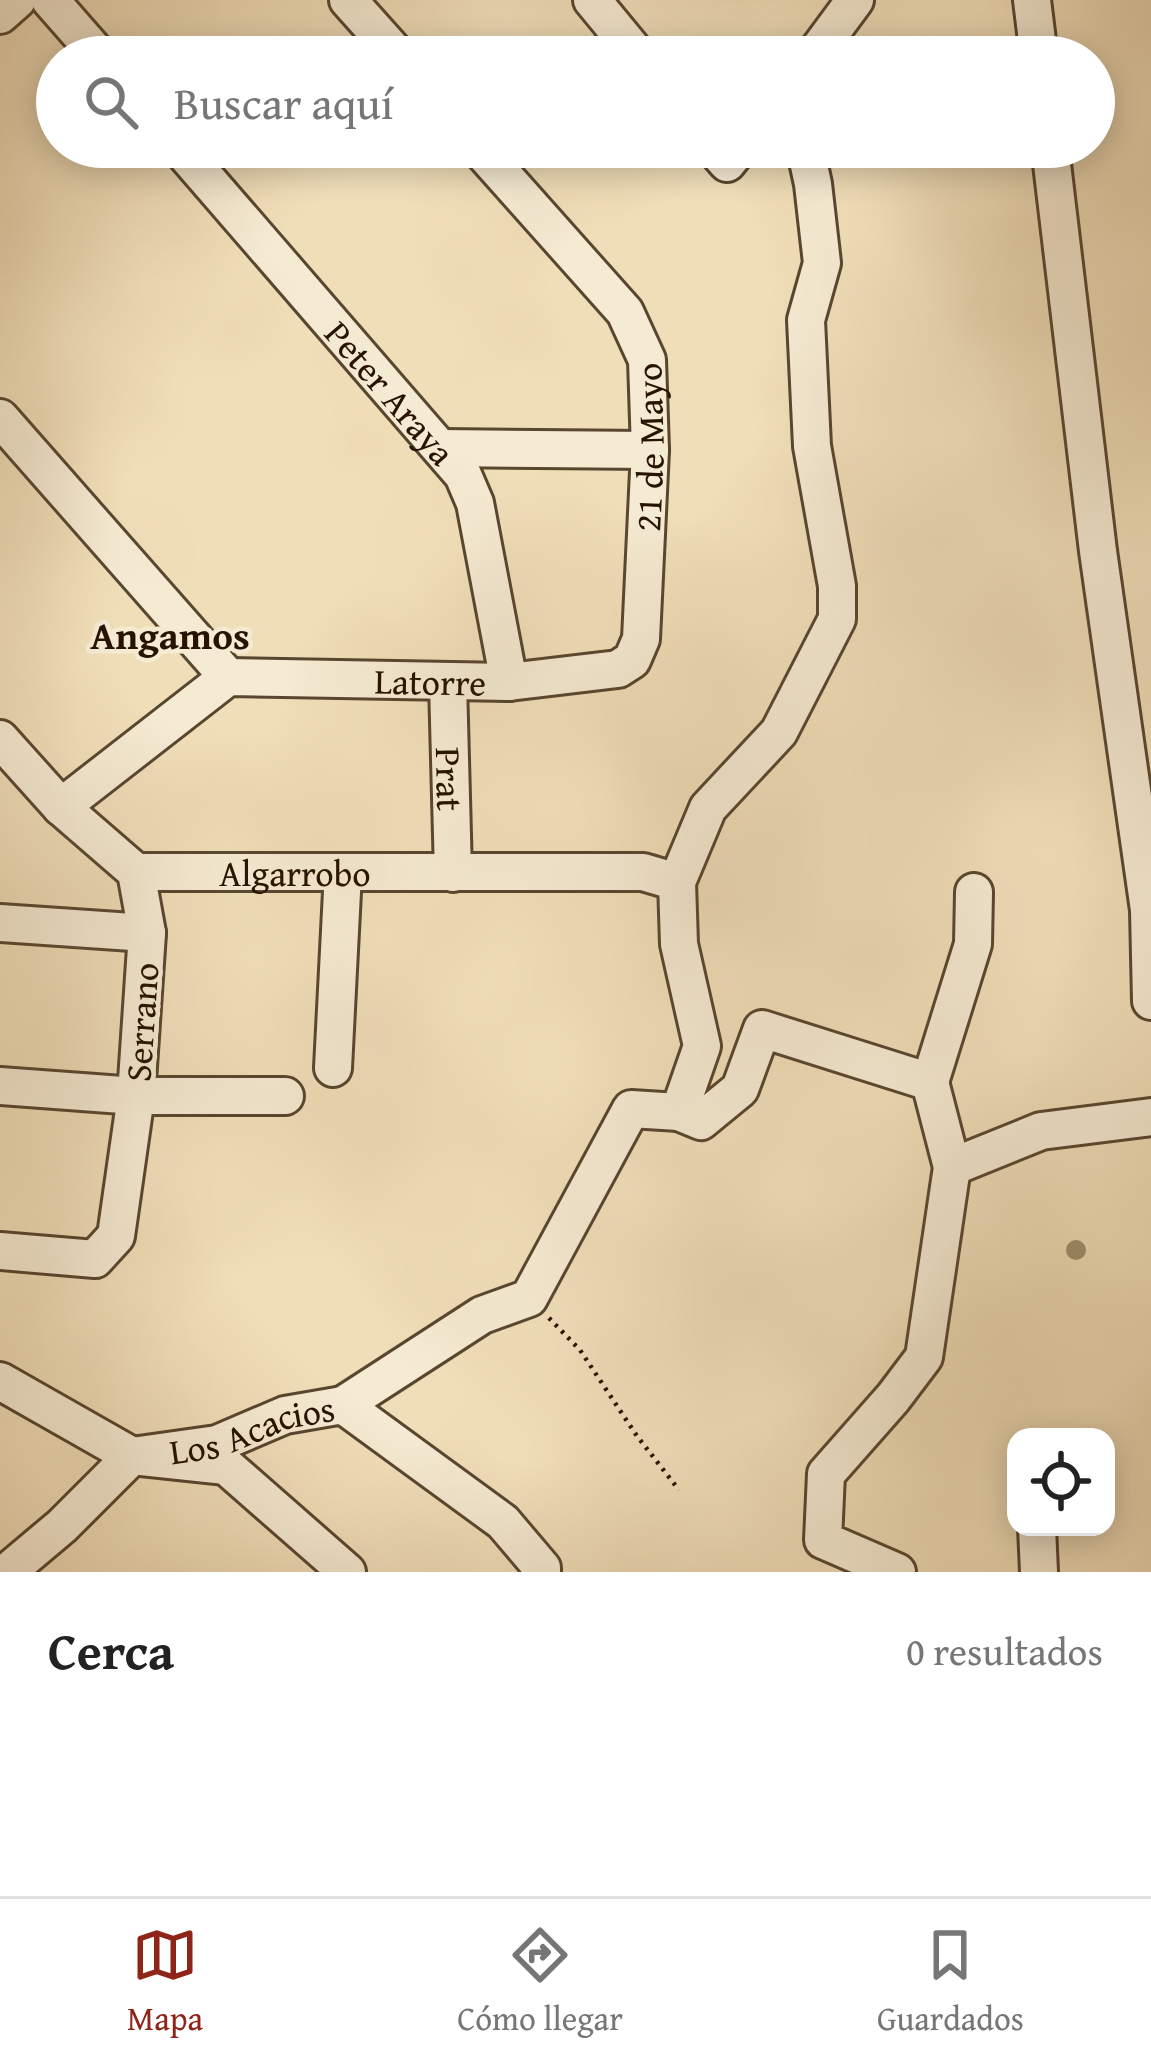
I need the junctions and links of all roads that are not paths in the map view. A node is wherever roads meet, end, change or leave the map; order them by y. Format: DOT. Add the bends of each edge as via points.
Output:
graph roads {
  1 [pos="17,0"];
  2 [pos="50,0"];
  3 [pos="348,0"];
  4 [pos="592,0"];
  5 [pos="855,0"];
  6 [pos="1032,0"];
  7 [pos="0,15"];
  8 [pos="82,36"];
  9 [pos="380,36"];
  10 [pos="622,36"];
  11 [pos="828,36"];
  12 [pos="1036,36"];
  13 [pos="196,168"];
  14 [pos="497,168"];
  15 [pos="810,168"];
  16 [pos="1052,168"];
  17 [pos="0,418"];
  18 [pos="441,448"];
  19 [pos="650,450"];
  20 [pos="632,661"];
  21 [pos="228,677"];
  22 [pos="448,682"];
  23 [pos="509,682"];
  24 [pos="0,739"];
  25 [pos="61,807"];
  26 [pos="136,872"];
  27 [pos="343,872"];
  28 [pos="453,873"];
  29 [pos="677,882"];
  30 [pos="974,892"];
  31 [pos="1150,910"];
  32 [pos="0,923"];
  33 [pos="147,933"];
  34 [pos="1151,1001"];
  35 [pos="334,1068"];
  36 [pos="930,1082"];
  37 [pos="0,1086"];
  38 [pos="136,1096"];
  39 [pos="286,1096"];
  40 [pos="680,1112"];
  41 [pos="1151,1117"];
  42 [pos="952,1167"];
  43 [pos="0,1251"];
  44 [pos="0,1381"];
  45 [pos="343,1405"];
  46 [pos="131,1456"];
  47 [pos="1037,1536"];
  48 [pos="9,1565"];
  49 [pos="347,1572"];
  50 [pos="542,1572"];
  51 [pos="897,1572"];
  52 [pos="1039,1572"];
  1 -- 7 [label="street"];
  2 -- 8 [label="street"];
  3 -- 9 [label="street"];
  4 -- 10 [label="street"];
  5 -- 11 [label="street"];
  6 -- 12 [label="street"];
  13 -- 18 [label="street, Peter Araya"];
  14 -- 19 [label="street, 21 de Mayo" via="625,312 646,361"];
  15 -- 29 [label="street" via="822,262 806,320 812,446 837,619 779,732 708,808"];
  16 -- 31 [label="street"];
  17 -- 21 [label="street"];
  18 -- 19 [label="street"];
  18 -- 23 [label="street, Peter Araya" via="475,503"];
  19 -- 20 [label="street, 21 de Mayo" via="640,639"];
  20 -- 23 [label="street, Latorre"];
  21 -- 22 [label="street, Latorre"];
  21 -- 25 [label="street"];
  22 -- 23 [label="street, Latorre"];
  22 -- 28 [label="street, Prat"];
  24 -- 25 [label="street"];
  25 -- 26 [label="street"];
  26 -- 27 [label="street, Algarrobo"];
  26 -- 33 [label="street, Serrano"];
  27 -- 28 [label="street, Algarrobo"];
  27 -- 35 [label="street"];
  28 -- 29 [label="street, Algarrobo" via="643,872"];
  29 -- 40 [label="street" via="679,944 702,1046"];
  30 -- 36 [label="street" via="973,944"];
  31 -- 34 [label="street"];
  32 -- 33 [label="street"];
  33 -- 38 [label="street, Serrano"];
  36 -- 40 [label="street" via="762,1029 740,1089 700,1120"];
  36 -- 42 [label="street"];
  37 -- 38 [label="street"];
  38 -- 39 [label="street"];
  38 -- 43 [label="street, Serrano" via="116,1236 94,1258"];
  40 -- 45 [label="street" via="631,1109 529,1298 482,1315"];
  41 -- 42 [label="street" via="1041,1131"];
  42 -- 51 [label="street" via="924,1357 826,1474 823,1540"];
  44 -- 46 [label="street"];
  45 -- 46 [label="street, Los Acacios" via="285,1415 217,1444"];
  45 -- 50 [label="street, Los Acacios" via="503,1522"];
  46 -- 48 [label="street, Los Acacios" via="62,1526"];
  46 -- 49 [label="street" via="226,1466"];
  47 -- 52 [label="street"];
}
